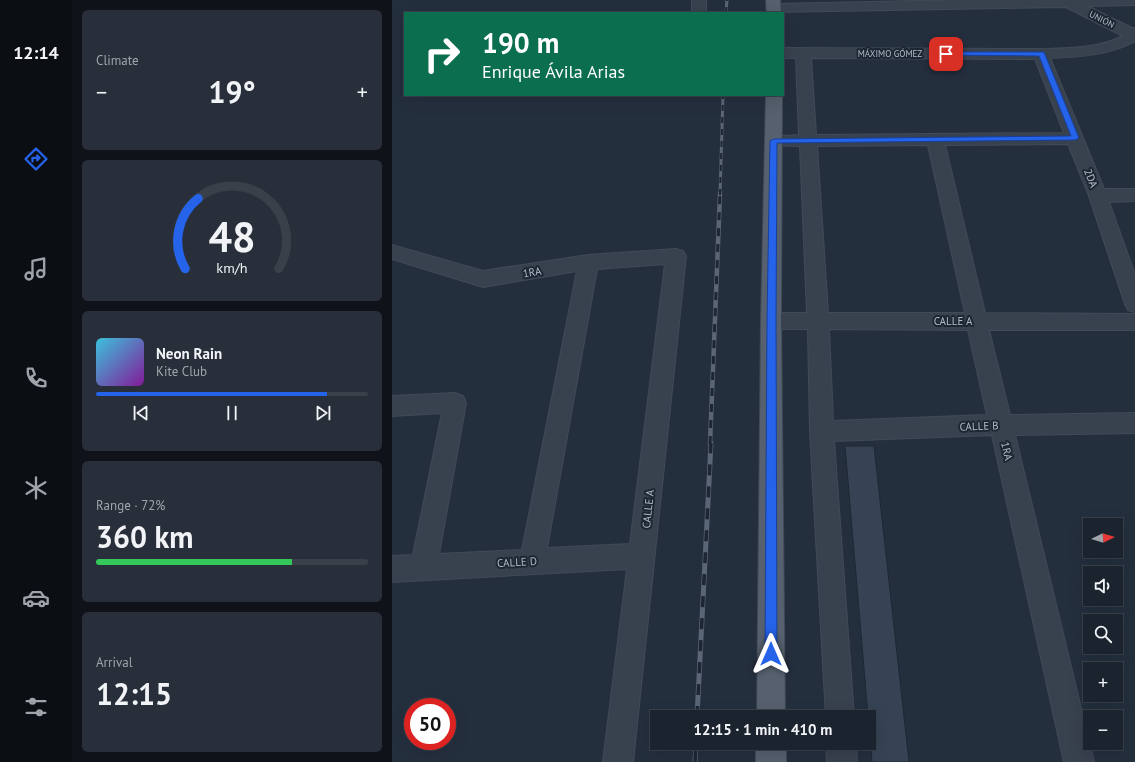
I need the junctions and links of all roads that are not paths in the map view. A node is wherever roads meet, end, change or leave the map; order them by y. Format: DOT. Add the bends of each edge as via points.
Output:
graph roads {
  1 [pos="699,0"];
  2 [pos="1135,1"];
  3 [pos="1068,2"];
  4 [pos="773,7"];
  5 [pos="699,12"];
  6 [pos="1135,35"];
  7 [pos="793,53"];
  8 [pos="1041,54"];
  9 [pos="774,96"];
  10 [pos="1075,138"];
  11 [pos="807,140"];
  12 [pos="935,140"];
  13 [pos="774,141"];
  14 [pos="1135,195"];
  15 [pos="1098,196"];
  16 [pos="392,252"];
  17 [pos="676,256"];
  18 [pos="588,262"];
  19 [pos="1135,304"];
  20 [pos="771,320"];
  21 [pos="818,320"];
  22 [pos="977,321"];
  23 [pos="1135,322"];
  24 [pos="392,406"];
  25 [pos="1135,423"];
  26 [pos="1001,425"];
  27 [pos="822,431"];
  28 [pos="642,556"];
  29 [pos="532,562"];
  30 [pos="424,567"];
  31 [pos="392,569"];
  32 [pos="771,710"];
  33 [pos="840,710"];
  34 [pos="771,750"];
  35 [pos="841,750"];
  36 [pos="618,762"];
  37 [pos="771,762"];
  38 [pos="842,762"];
  39 [pos="1079,762"];
  1 -- 5 [label="street"];
  2 -- 3 [label="street, UNIÓN"];
  3 -- 4 [label="street, UNIÓN"];
  3 -- 6 [label="street, UNIÓN"];
  6 -- 8 [label="street, MÁXIMO GÓMEZ" via="1115,46"];
  7 -- 8 [label="street, MÁXIMO GÓMEZ"];
  7 -- 11 [label="street"];
  8 -- 10 [label="street, 2DA"];
  9 -- 13 [label="main road"];
  10 -- 12 [label="street"];
  10 -- 15 [label="street, 2DA"];
  11 -- 12 [label="street"];
  11 -- 13 [label="street"];
  11 -- 21 [label="street"];
  12 -- 22 [label="street, 1RA"];
  13 -- 20 [label="main road"];
  14 -- 15 [label="street"];
  15 -- 19 [label="street, 2DA"];
  16 -- 18 [label="street, 1RA" via="483,280"];
  17 -- 18 [label="street, 1RA"];
  17 -- 28 [label="street, CALLE A"];
  18 -- 29 [label="street"];
  20 -- 21 [label="street, CALLE A"];
  20 -- 32 [label="main road"];
  21 -- 22 [label="street, CALLE A"];
  21 -- 27 [label="street"];
  22 -- 23 [label="street, CALLE A"];
  22 -- 26 [label="street, 1RA"];
  24 -- 30 [label="street" via="455,403"];
  25 -- 26 [label="street, CALLE B"];
  26 -- 27 [label="street, CALLE B"];
  26 -- 39 [label="street, 1RA"];
  27 -- 33 [label="street"];
  28 -- 29 [label="street, CALLE D"];
  28 -- 36 [label="street, CALLE A"];
  29 -- 30 [label="street, CALLE D"];
  30 -- 31 [label="street, CALLE D"];
  34 -- 37 [label="main road"];
  35 -- 38 [label="street"];
}
